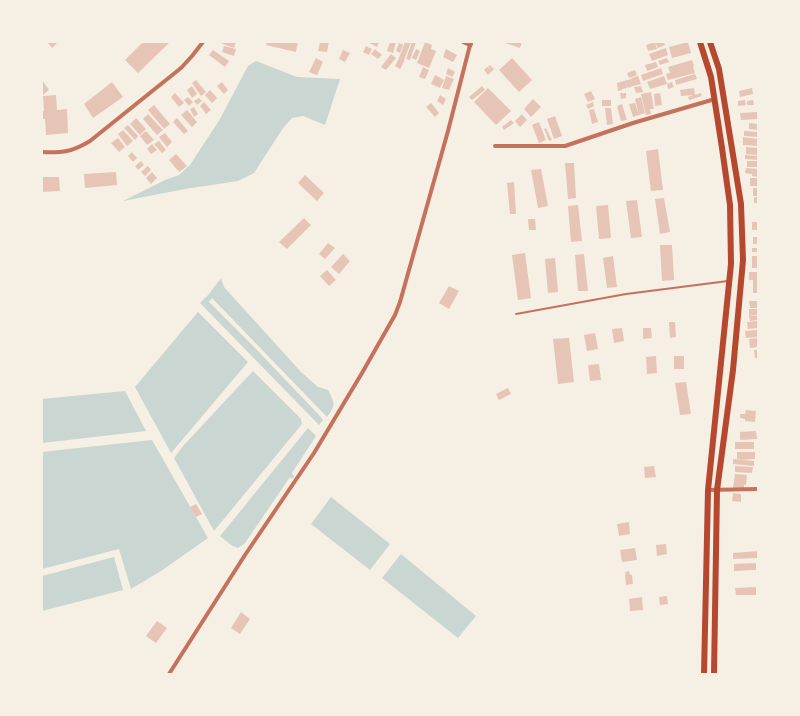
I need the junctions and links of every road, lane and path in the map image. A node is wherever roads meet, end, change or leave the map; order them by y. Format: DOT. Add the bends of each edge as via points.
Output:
graph roads {
  1 [pos="203,42"];
  2 [pos="463,42"];
  3 [pos="700,42"];
  4 [pos="710,42"];
  5 [pos="470,43"];
  6 [pos="715,99"];
  7 [pos="495,146"];
  8 [pos="42,152"];
  9 [pos="730,281"];
  10 [pos="516,314"];
  11 [pos="758,489"];
  12 [pos="708,490"];
  13 [pos="717,490"];
  14 [pos="169,674"];
  15 [pos="704,674"];
  16 [pos="714,674"];
  1 -- 8 [label="street" via="181,68 90,141 70,151"];
  2 -- 5 [label="street"];
  3 -- 6 [label="main road"];
  4 -- 13 [label="main road" via="719,69 740,204 743,260"];
  5 -- 14 [label="street" via="448,131 400,302 394,315 314,453"];
  6 -- 7 [label="street" via="565,146"];
  6 -- 9 [label="main road" via="730,205"];
  9 -- 10 [label="lane" via="626,294"];
  9 -- 12 [label="main road"];
  11 -- 13 [label="street"];
  12 -- 13 [label="street"];
  12 -- 15 [label="main road"];
  13 -- 16 [label="main road"];
}
